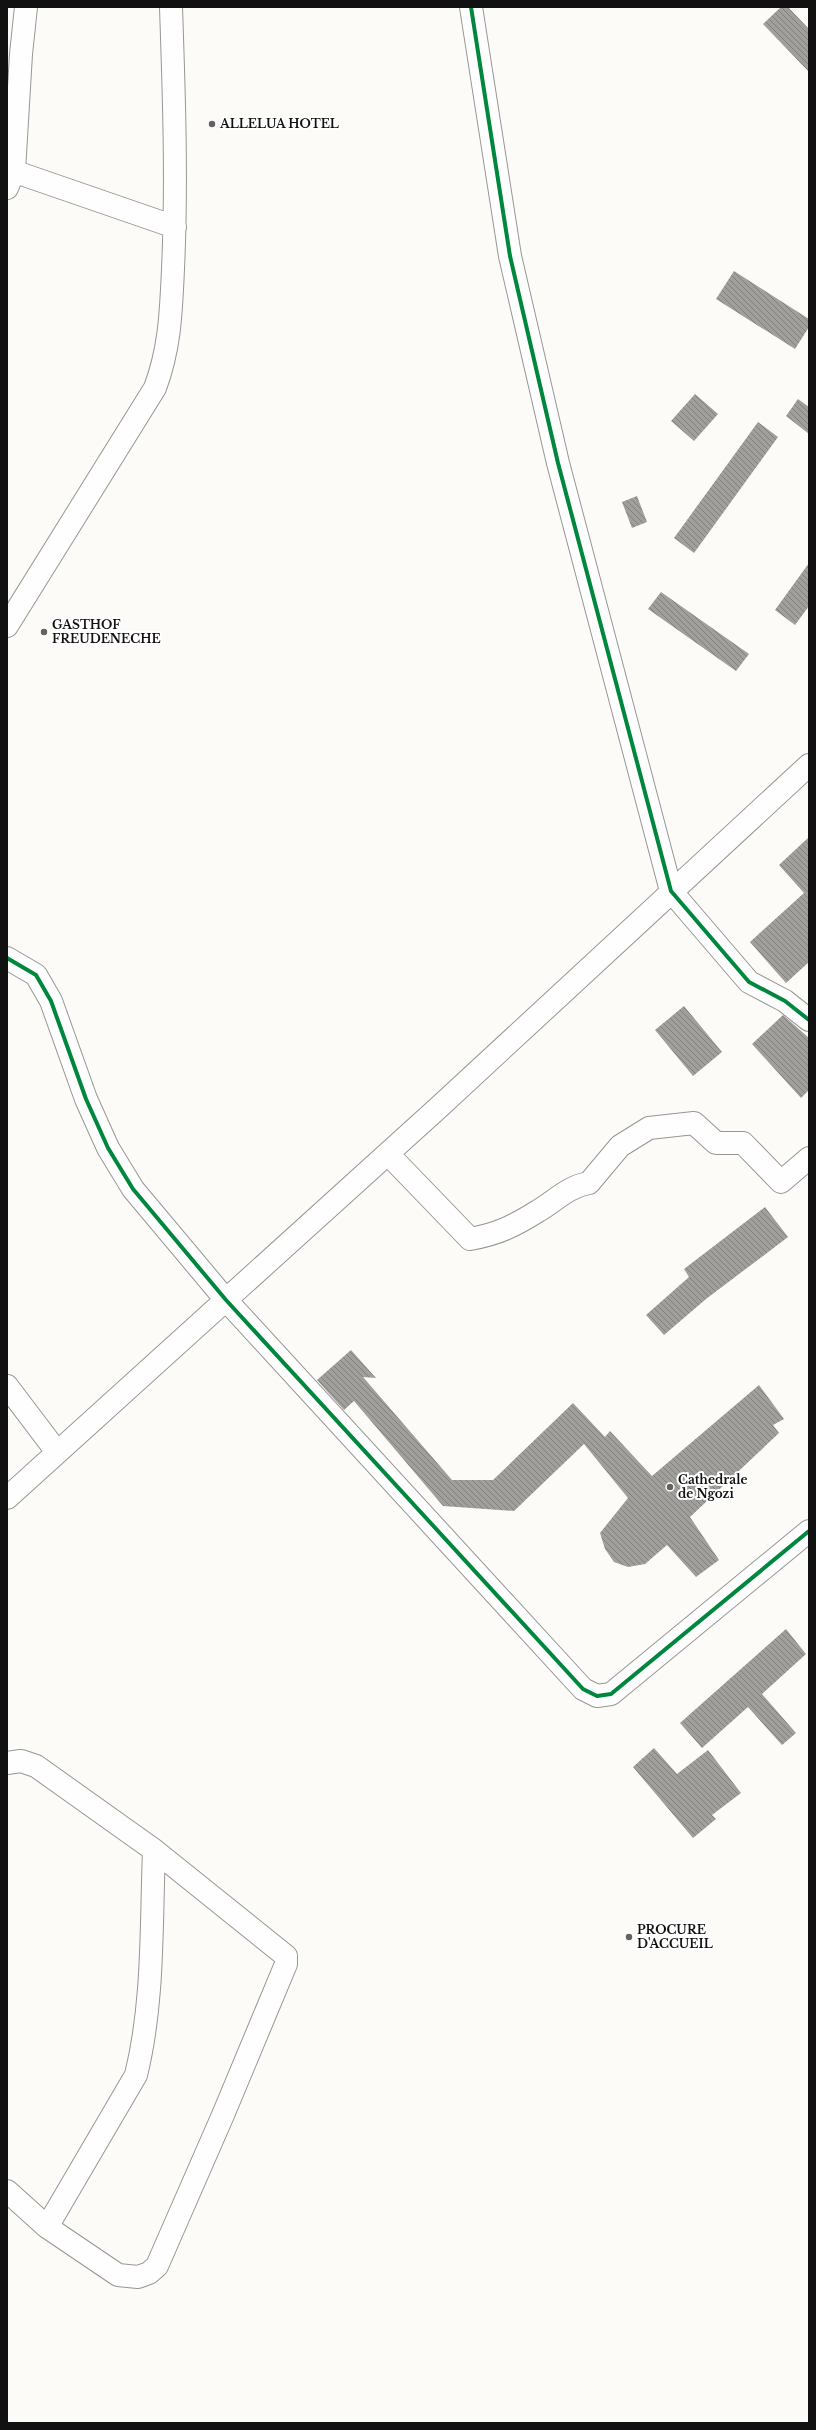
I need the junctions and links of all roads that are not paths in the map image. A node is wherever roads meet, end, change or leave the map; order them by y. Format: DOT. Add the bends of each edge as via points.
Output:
graph roads {
  1 [pos="26,7"];
  2 [pos="171,7"];
  3 [pos="471,7"];
  4 [pos="9,176"];
  5 [pos="175,227"];
  6 [pos="7,626"];
  7 [pos="809,765"];
  8 [pos="671,891"];
  9 [pos="7,958"];
  10 [pos="809,1020"];
  11 [pos="388,1154"];
  12 [pos="809,1158"];
  13 [pos="226,1300"];
  14 [pos="7,1386"];
  15 [pos="57,1452"];
  16 [pos="7,1498"];
  17 [pos="809,1531"];
  18 [pos="7,1763"];
  19 [pos="154,1850"];
  20 [pos="7,2191"];
  21 [pos="47,2227"];
  1 -- 4 [label="street"];
  2 -- 5 [label="street"];
  3 -- 8 [label="street" via="510,256 558,463"];
  4 -- 5 [label="street"];
  5 -- 6 [label="street" via="169,332 165,361 155,388"];
  7 -- 8 [label="street"];
  8 -- 10 [label="street" via="749,982 785,1001"];
  8 -- 11 [label="street"];
  9 -- 13 [label="street" via="36,975 51,1001 86,1099 108,1148 133,1189"];
  11 -- 12 [label="street" via="470,1239 498,1234 578,1184 589,1183 620,1146 649,1128 694,1123 716,1143 743,1143 780,1182"];
  11 -- 13 [label="street"];
  13 -- 15 [label="street"];
  13 -- 17 [label="street" via="583,1690 596,1696 611,1694"];
  14 -- 15 [label="street"];
  15 -- 16 [label="street"];
  18 -- 19 [label="street" via="21,1760 36,1766"];
  19 -- 21 [label="street" via="148,2005 136,2075"];
  19 -- 21 [label="street" via="286,1956 286,1964 157,2266 149,2273 138,2277 118,2275"];
  20 -- 21 [label="street"];
}
